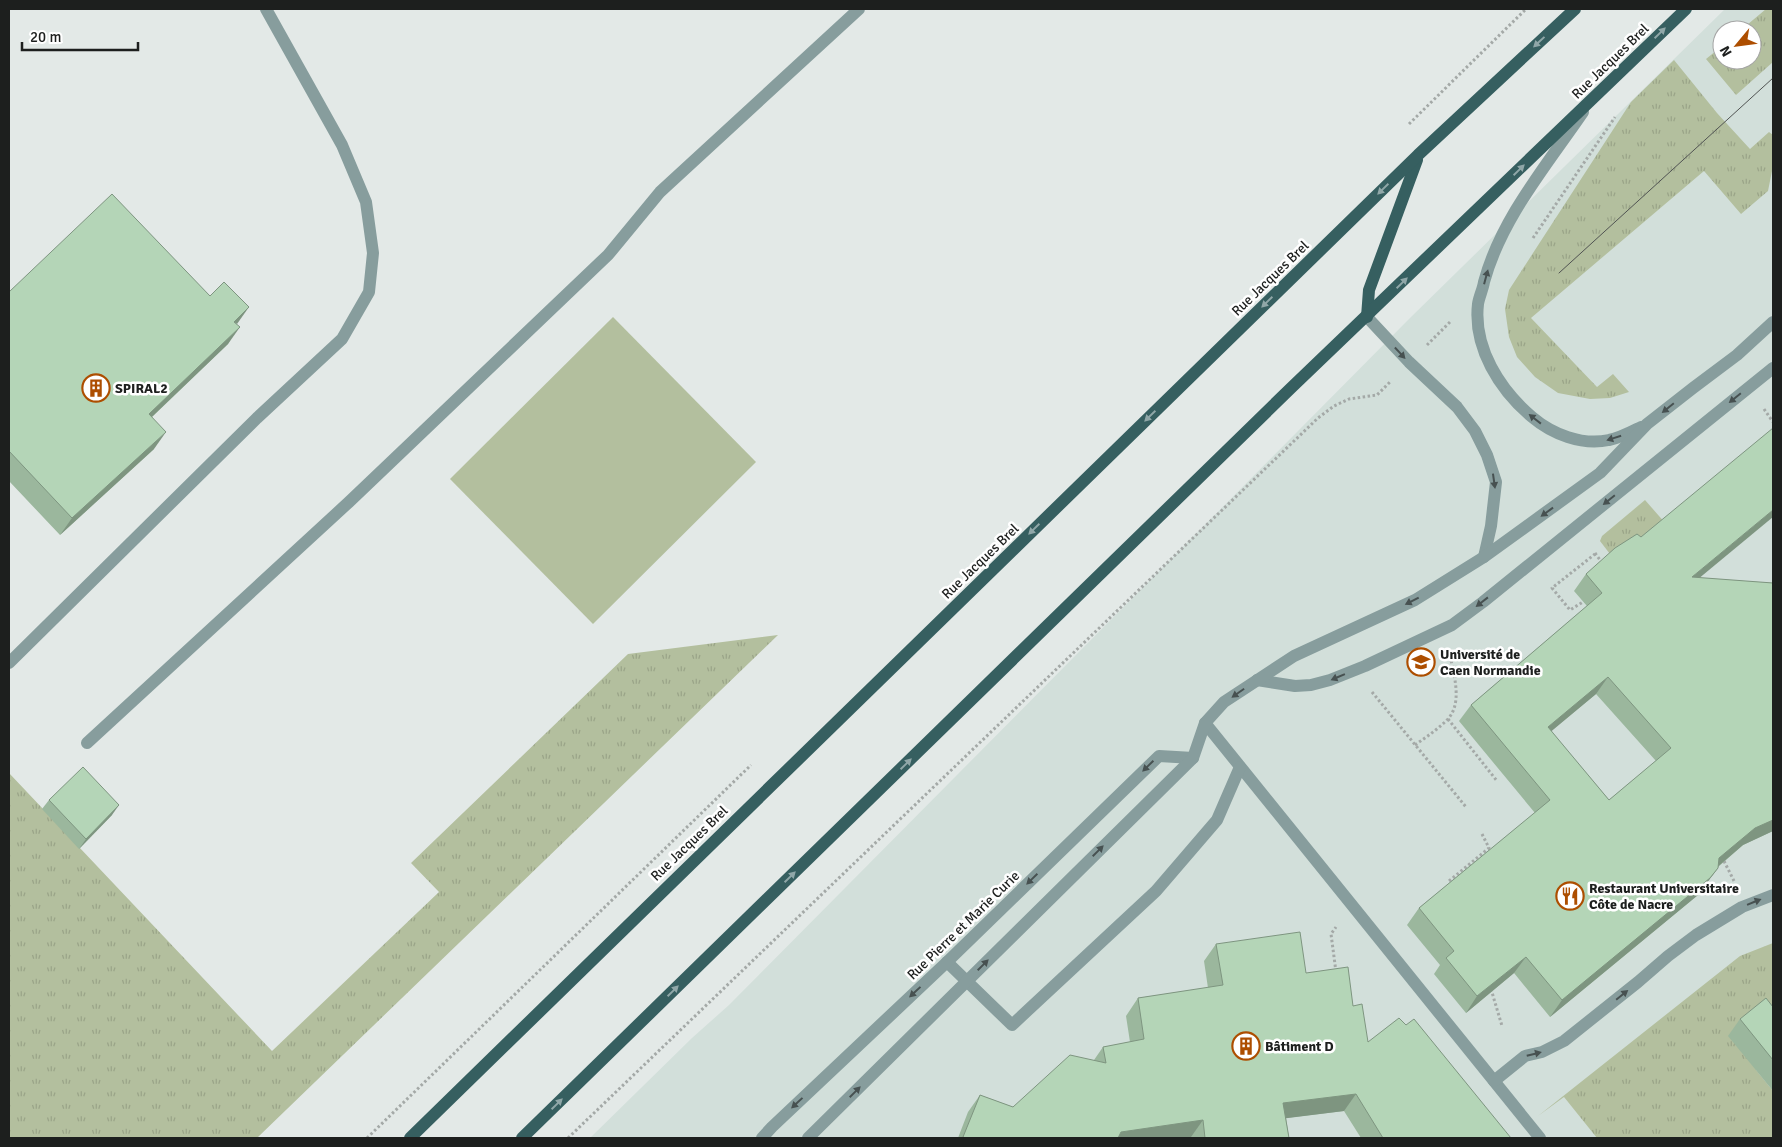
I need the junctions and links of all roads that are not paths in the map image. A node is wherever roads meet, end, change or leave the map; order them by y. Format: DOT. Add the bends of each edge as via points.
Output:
graph roads {
  1 [pos="266,9"];
  2 [pos="859,9"];
  3 [pos="1575,9"];
  4 [pos="1686,9"];
  5 [pos="1591,100"];
  6 [pos="1418,155"];
  7 [pos="1367,317"];
  8 [pos="1773,322"];
  9 [pos="1773,368"];
  10 [pos="1647,424"];
  11 [pos="1484,558"];
  12 [pos="9,663"];
  13 [pos="1256,680"];
  14 [pos="1205,723"];
  15 [pos="87,742"];
  16 [pos="1193,758"];
  17 [pos="1240,767"];
  18 [pos="1773,895"];
  19 [pos="947,962"];
  20 [pos="966,982"];
  21 [pos="1494,1082"];
  22 [pos="410,1138"];
  23 [pos="522,1138"];
  24 [pos="762,1138"];
  25 [pos="808,1138"];
  26 [pos="1540,1138"];
  1 -- 12 [label="street" via="342,145 366,202 373,252 369,292 342,339 257,418"];
  2 -- 15 [label="street" via="660,192 608,255 392,461"];
  3 -- 6 [label="main road, Rue Jacques Brel, one-way"];
  5 -- 4 [label="main road, Rue Jacques Brel, one-way"];
  7 -- 5 [label="main road, Rue Jacques Brel, one-way"];
  10 -- 5 [label="street, one-way" via="1609,440 1596,441 1579,440 1548,429 1510,395 1498,379 1482,344 1478,304 1490,261 1515,211"];
  6 -- 7 [label="main road" via="1369,290"];
  6 -- 22 [label="main road, Rue Jacques Brel, one-way"];
  7 -- 11 [label="street, one-way" via="1457,407 1475,431 1487,455 1496,482"];
  23 -- 7 [label="main road, Rue Jacques Brel, one-way"];
  8 -- 10 [label="street, one-way" via="1737,355"];
  9 -- 13 [label="street, one-way" via="1452,624 1365,666 1320,683 1296,686"];
  10 -- 11 [label="street, one-way" via="1600,472"];
  11 -- 13 [label="street, one-way" via="1415,600 1294,656"];
  13 -- 14 [label="street, one-way" via="1224,702"];
  14 -- 16 [label="street"];
  14 -- 17 [label="street"];
  16 -- 19 [label="street, Rue Pierre et Marie Curie, one-way" via="1159,756"];
  20 -- 16 [label="street, one-way"];
  17 -- 20 [label="street" via="1217,820 1168,878 1012,1025"];
  17 -- 21 [label="street"];
  21 -- 18 [label="street, one-way" via="1525,1056 1564,1041 1668,956 1718,921"];
  19 -- 20 [label="street"];
  19 -- 24 [label="street, Rue Pierre et Marie Curie, one-way"];
  25 -- 20 [label="street, one-way"];
  21 -- 26 [label="street"];
}
